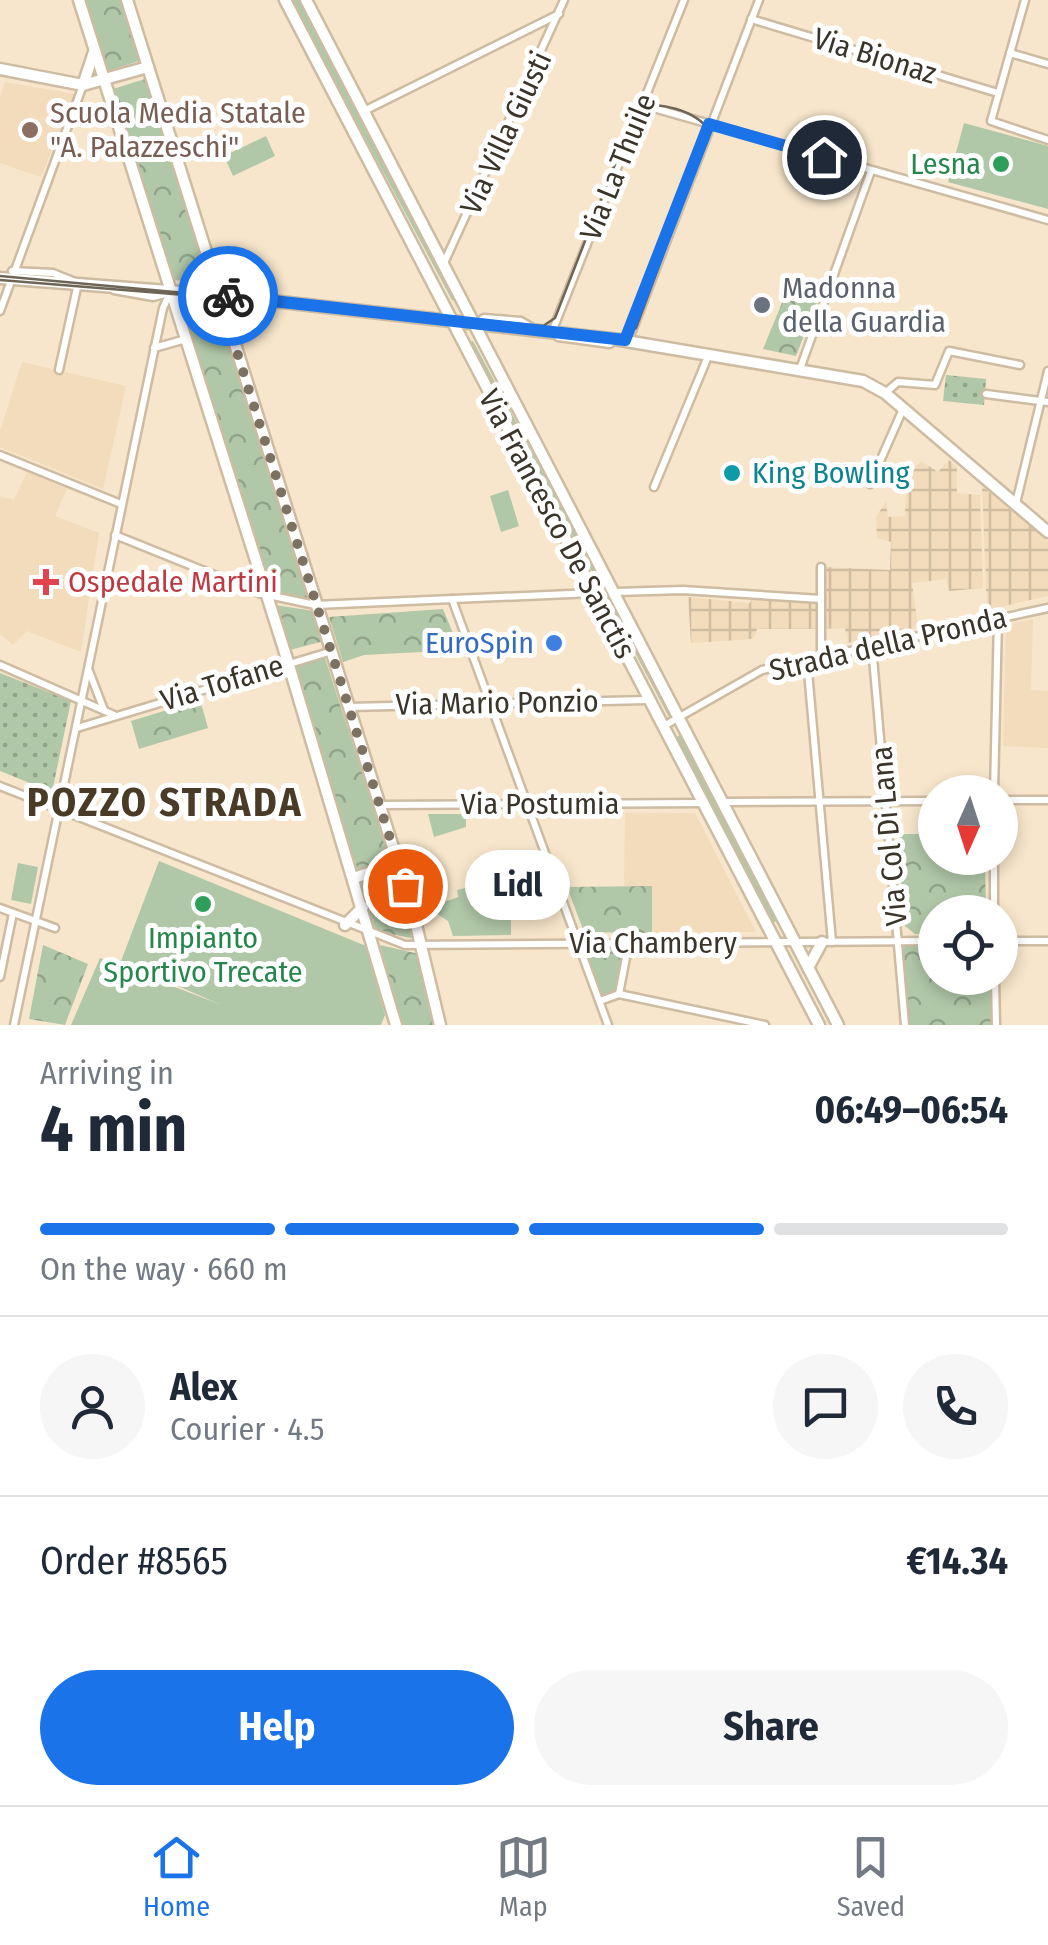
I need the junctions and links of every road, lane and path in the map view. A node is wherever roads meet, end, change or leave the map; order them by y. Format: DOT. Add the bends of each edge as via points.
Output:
graph roads {
  1 [pos="79,0"];
  2 [pos="127,0"];
  3 [pos="285,0"];
  4 [pos="306,0"];
  5 [pos="564,0"];
  6 [pos="684,0"];
  7 [pos="759,0"];
  8 [pos="1024,0"];
  9 [pos="560,14"];
  10 [pos="751,19"];
  11 [pos="94,52"];
  12 [pos="1010,53"];
  13 [pos="1048,64"];
  14 [pos="148,67"];
  15 [pos="0,69"];
  16 [pos="105,82"];
  17 [pos="83,86"];
  18 [pos="998,93"];
  19 [pos="642,105"];
  20 [pos="364,111"];
  21 [pos="709,124"];
  22 [pos="1048,140"];
  23 [pos="871,171"];
  24 [pos="1048,220"];
  25 [pos="444,263"];
  26 [pos="7,275"];
  27 [pos="78,283"];
  28 [pos="171,292"];
  29 [pos="219,295"];
  30 [pos="0,310"];
  31 [pos="452,322"];
  32 [pos="476,324"];
  33 [pos="537,331"];
  34 [pos="551,333"];
  35 [pos="186,339"];
  36 [pos="625,340"];
  37 [pos="154,348"];
  38 [pos="709,353"];
  39 [pos="1020,364"];
  40 [pos="800,369"];
  41 [pos="59,370"];
  42 [pos="1048,371"];
  43 [pos="885,393"];
  44 [pos="986,394"];
  45 [pos="1044,401"];
  46 [pos="903,408"];
  47 [pos="0,455"];
  48 [pos="870,484"];
  49 [pos="654,487"];
  50 [pos="121,504"];
  51 [pos="1016,504"];
  52 [pos="1048,532"];
  53 [pos="115,535"];
  54 [pos="820,567"];
  55 [pos="616,592"];
  56 [pos="593,593"];
  57 [pos="267,596"];
  58 [pos="452,599"];
  59 [pos="821,599"];
  60 [pos="315,605"];
  61 [pos="1048,608"];
  62 [pos="998,619"];
  63 [pos="872,646"];
  64 [pos="329,652"];
  65 [pos="821,657"];
  66 [pos="807,660"];
  67 [pos="288,662"];
  68 [pos="0,664"];
  69 [pos="88,668"];
  70 [pos="82,698"];
  71 [pos="648,700"];
  72 [pos="488,701"];
  73 [pos="347,707"];
  74 [pos="104,712"];
  75 [pos="115,715"];
  76 [pos="679,716"];
  77 [pos="662,727"];
  78 [pos="77,728"];
  79 [pos="994,775"];
  80 [pos="0,786"];
  81 [pos="1018,800"];
  82 [pos="1048,800"];
  83 [pos="887,801"];
  84 [pos="918,801"];
  85 [pos="724,802"];
  86 [pos="819,802"];
  87 [pos="526,803"];
  88 [pos="702,803"];
  89 [pos="378,805"];
  90 [pos="59,810"];
  91 [pos="397,863"];
  92 [pos="354,878"];
  93 [pos="364,907"];
  94 [pos="0,908"];
  95 [pos="12,912"];
  96 [pos="35,921"];
  97 [pos="345,925"];
  98 [pos="55,928"];
  99 [pos="372,936"];
  100 [pos="1048,940"];
  101 [pos="1018,941"];
  102 [pos="579,942"];
  103 [pos="630,942"];
  104 [pos="775,942"];
  105 [pos="794,942"];
  106 [pos="827,942"];
  107 [pos="898,942"];
  108 [pos="918,942"];
  109 [pos="424,946"];
  110 [pos="808,968"];
  111 [pos="0,978"];
  112 [pos="620,994"];
  113 [pos="995,995"];
  114 [pos="600,1001"];
  115 [pos="14,1025"];
  116 [pos="396,1025"];
  117 [pos="440,1025"];
  118 [pos="608,1025"];
  119 [pos="765,1025"];
  120 [pos="819,1025"];
  121 [pos="838,1025"];
  122 [pos="905,1025"];
  123 [pos="996,1025"];
  1 -- 11 [label="street"];
  2 -- 14 [label="street"];
  3 -- 31 [label="street, Via Francesco De Sanctis"];
  4 -- 20 [label="street, Via Francesco De Sanctis"];
  5 -- 9 [label="street, Via Villa Giusti"];
  6 -- 19 [label="street, Via La Thuile"];
  7 -- 10 [label="street"];
  8 -- 12 [label="street"];
  9 -- 20 [label="street"];
  9 -- 25 [label="street, Via Villa Giusti"];
  10 -- 18 [label="street, Via Bionaz"];
  10 -- 21 [label="street"];
  11 -- 16 [label="street"];
  11 -- 17 [label="street"];
  12 -- 13 [label="street"];
  12 -- 18 [label="street"];
  14 -- 16 [label="street"];
  14 -- 29 [label="street"];
  15 -- 17 [label="street"];
  16 -- 17 [label="street"];
  16 -- 28 [label="street"];
  17 -- 26 [label="street"];
  18 -- 22 [label="street" via="991,121"];
  19 -- 21 [label="street"];
  19 -- 34 [label="street, Via La Thuile"];
  20 -- 25 [label="street, Via Francesco De Sanctis"];
  21 -- 23 [label="street"];
  21 -- 36 [label="street"];
  23 -- 24 [label="street"];
  23 -- 40 [label="street"];
  25 -- 32 [label="street, Via Francesco De Sanctis"];
  26 -- 27 [label="street"];
  26 -- 30 [label="street"];
  27 -- 28 [label="street"];
  27 -- 41 [label="street"];
  28 -- 29 [label="street"];
  28 -- 35 [label="street"];
  28 -- 37 [label="street"];
  29 -- 31 [label="street"];
  29 -- 60 [label="street"];
  31 -- 32 [label="street"];
  31 -- 56 [label="street, Via Francesco De Sanctis"];
  32 -- 33 [label="street"];
  32 -- 55 [label="street, Via Francesco De Sanctis"];
  33 -- 34 [label="street"];
  33 -- 36 [label="street" via="599,343"];
  34 -- 36 [label="street"];
  35 -- 37 [label="street"];
  35 -- 57 [label="street"];
  36 -- 38 [label="street"];
  37 -- 50 [label="street"];
  38 -- 40 [label="street"];
  38 -- 49 [label="street"];
  39 -- 43 [label="street" via="950,350 935,384 898,382"];
  40 -- 43 [label="street" via="862,381"];
  42 -- 45 [label="street"];
  43 -- 46 [label="street"];
  44 -- 45 [label="street"];
  45 -- 51 [label="street"];
  46 -- 48 [label="street"];
  46 -- 51 [label="street"];
  47 -- 50 [label="street"];
  50 -- 53 [label="street"];
  51 -- 52 [label="street"];
  53 -- 57 [label="street"];
  53 -- 69 [label="street"];
  54 -- 59 [label="street"];
  55 -- 59 [label="street, Via Francesco De Sanctis"];
  55 -- 76 [label="street, Via Francesco De Sanctis"];
  56 -- 58 [label="street"];
  56 -- 71 [label="street, Via Francesco De Sanctis"];
  57 -- 60 [label="street"];
  57 -- 67 [label="street"];
  58 -- 60 [label="street"];
  58 -- 72 [label="street"];
  59 -- 65 [label="street"];
  60 -- 64 [label="street"];
  61 -- 62 [label="street, Strada della Pronda"];
  62 -- 63 [label="street, Strada della Pronda"];
  62 -- 79 [label="street"];
  63 -- 65 [label="street, Strada della Pronda"];
  63 -- 83 [label="street, Via Col Di Lana"];
  64 -- 67 [label="street, Via Tofane"];
  64 -- 73 [label="street"];
  65 -- 66 [label="street, Strada della Pronda"];
  66 -- 76 [label="street, Strada della Pronda" via="762,670"];
  66 -- 86 [label="street"];
  67 -- 75 [label="street, Via Tofane"];
  67 -- 92 [label="street"];
  68 -- 70 [label="street"];
  69 -- 70 [label="street"];
  69 -- 74 [label="street"];
  70 -- 74 [label="street"];
  70 -- 78 [label="street"];
  71 -- 72 [label="street, Via Mario Ponzio"];
  71 -- 77 [label="street, Via Francesco De Sanctis"];
  72 -- 73 [label="street, Via Mario Ponzio"];
  72 -- 87 [label="street"];
  73 -- 89 [label="street"];
  74 -- 75 [label="street"];
  75 -- 78 [label="street, Via Tofane"];
  76 -- 77 [label="street"];
  76 -- 85 [label="street, Via Francesco De Sanctis"];
  77 -- 88 [label="street, Via Francesco De Sanctis"];
  78 -- 90 [label="street"];
  80 -- 90 [label="street, Via Chambery"];
  81 -- 82 [label="street"];
  83 -- 84 [label="street"];
  83 -- 86 [label="street"];
  83 -- 107 [label="street, Via Col Di Lana"];
  85 -- 86 [label="street"];
  85 -- 105 [label="street, Via Francesco De Sanctis"];
  86 -- 106 [label="street"];
  87 -- 88 [label="street, Via Postumia"];
  87 -- 89 [label="street, Via Postumia"];
  87 -- 102 [label="street"];
  88 -- 104 [label="street, Via Francesco De Sanctis"];
  89 -- 91 [label="street"];
  90 -- 96 [label="street"];
  90 -- 97 [label="street, Via Chambery"];
  91 -- 92 [label="street"];
  91 -- 109 [label="street"];
  92 -- 93 [label="street"];
  93 -- 97 [label="street"];
  93 -- 99 [label="street"];
  94 -- 95 [label="street"];
  95 -- 96 [label="street"];
  95 -- 111 [label="street"];
  96 -- 98 [label="street"];
  96 -- 115 [label="street"];
  97 -- 99 [label="street, Via Chambery"];
  99 -- 109 [label="street, Via Chambery"];
  99 -- 116 [label="street"];
  100 -- 101 [label="street"];
  102 -- 103 [label="street, Via Chambery"];
  102 -- 109 [label="street, Via Chambery"];
  102 -- 114 [label="street"];
  103 -- 104 [label="street, Via Chambery"];
  103 -- 112 [label="street"];
  104 -- 105 [label="street, Via Chambery"];
  104 -- 120 [label="street, Via Francesco De Sanctis"];
  105 -- 106 [label="street, Via Chambery"];
  105 -- 110 [label="street, Via Francesco De Sanctis"];
  106 -- 107 [label="street, Via Chambery"];
  106 -- 110 [label="street"];
  107 -- 108 [label="street, Via Chambery"];
  107 -- 122 [label="street, Via Col Di Lana"];
  109 -- 117 [label="street"];
  110 -- 121 [label="street, Via Francesco De Sanctis"];
  112 -- 114 [label="street"];
  112 -- 119 [label="street"];
  113 -- 123 [label="street"];
  114 -- 118 [label="street"];
}
